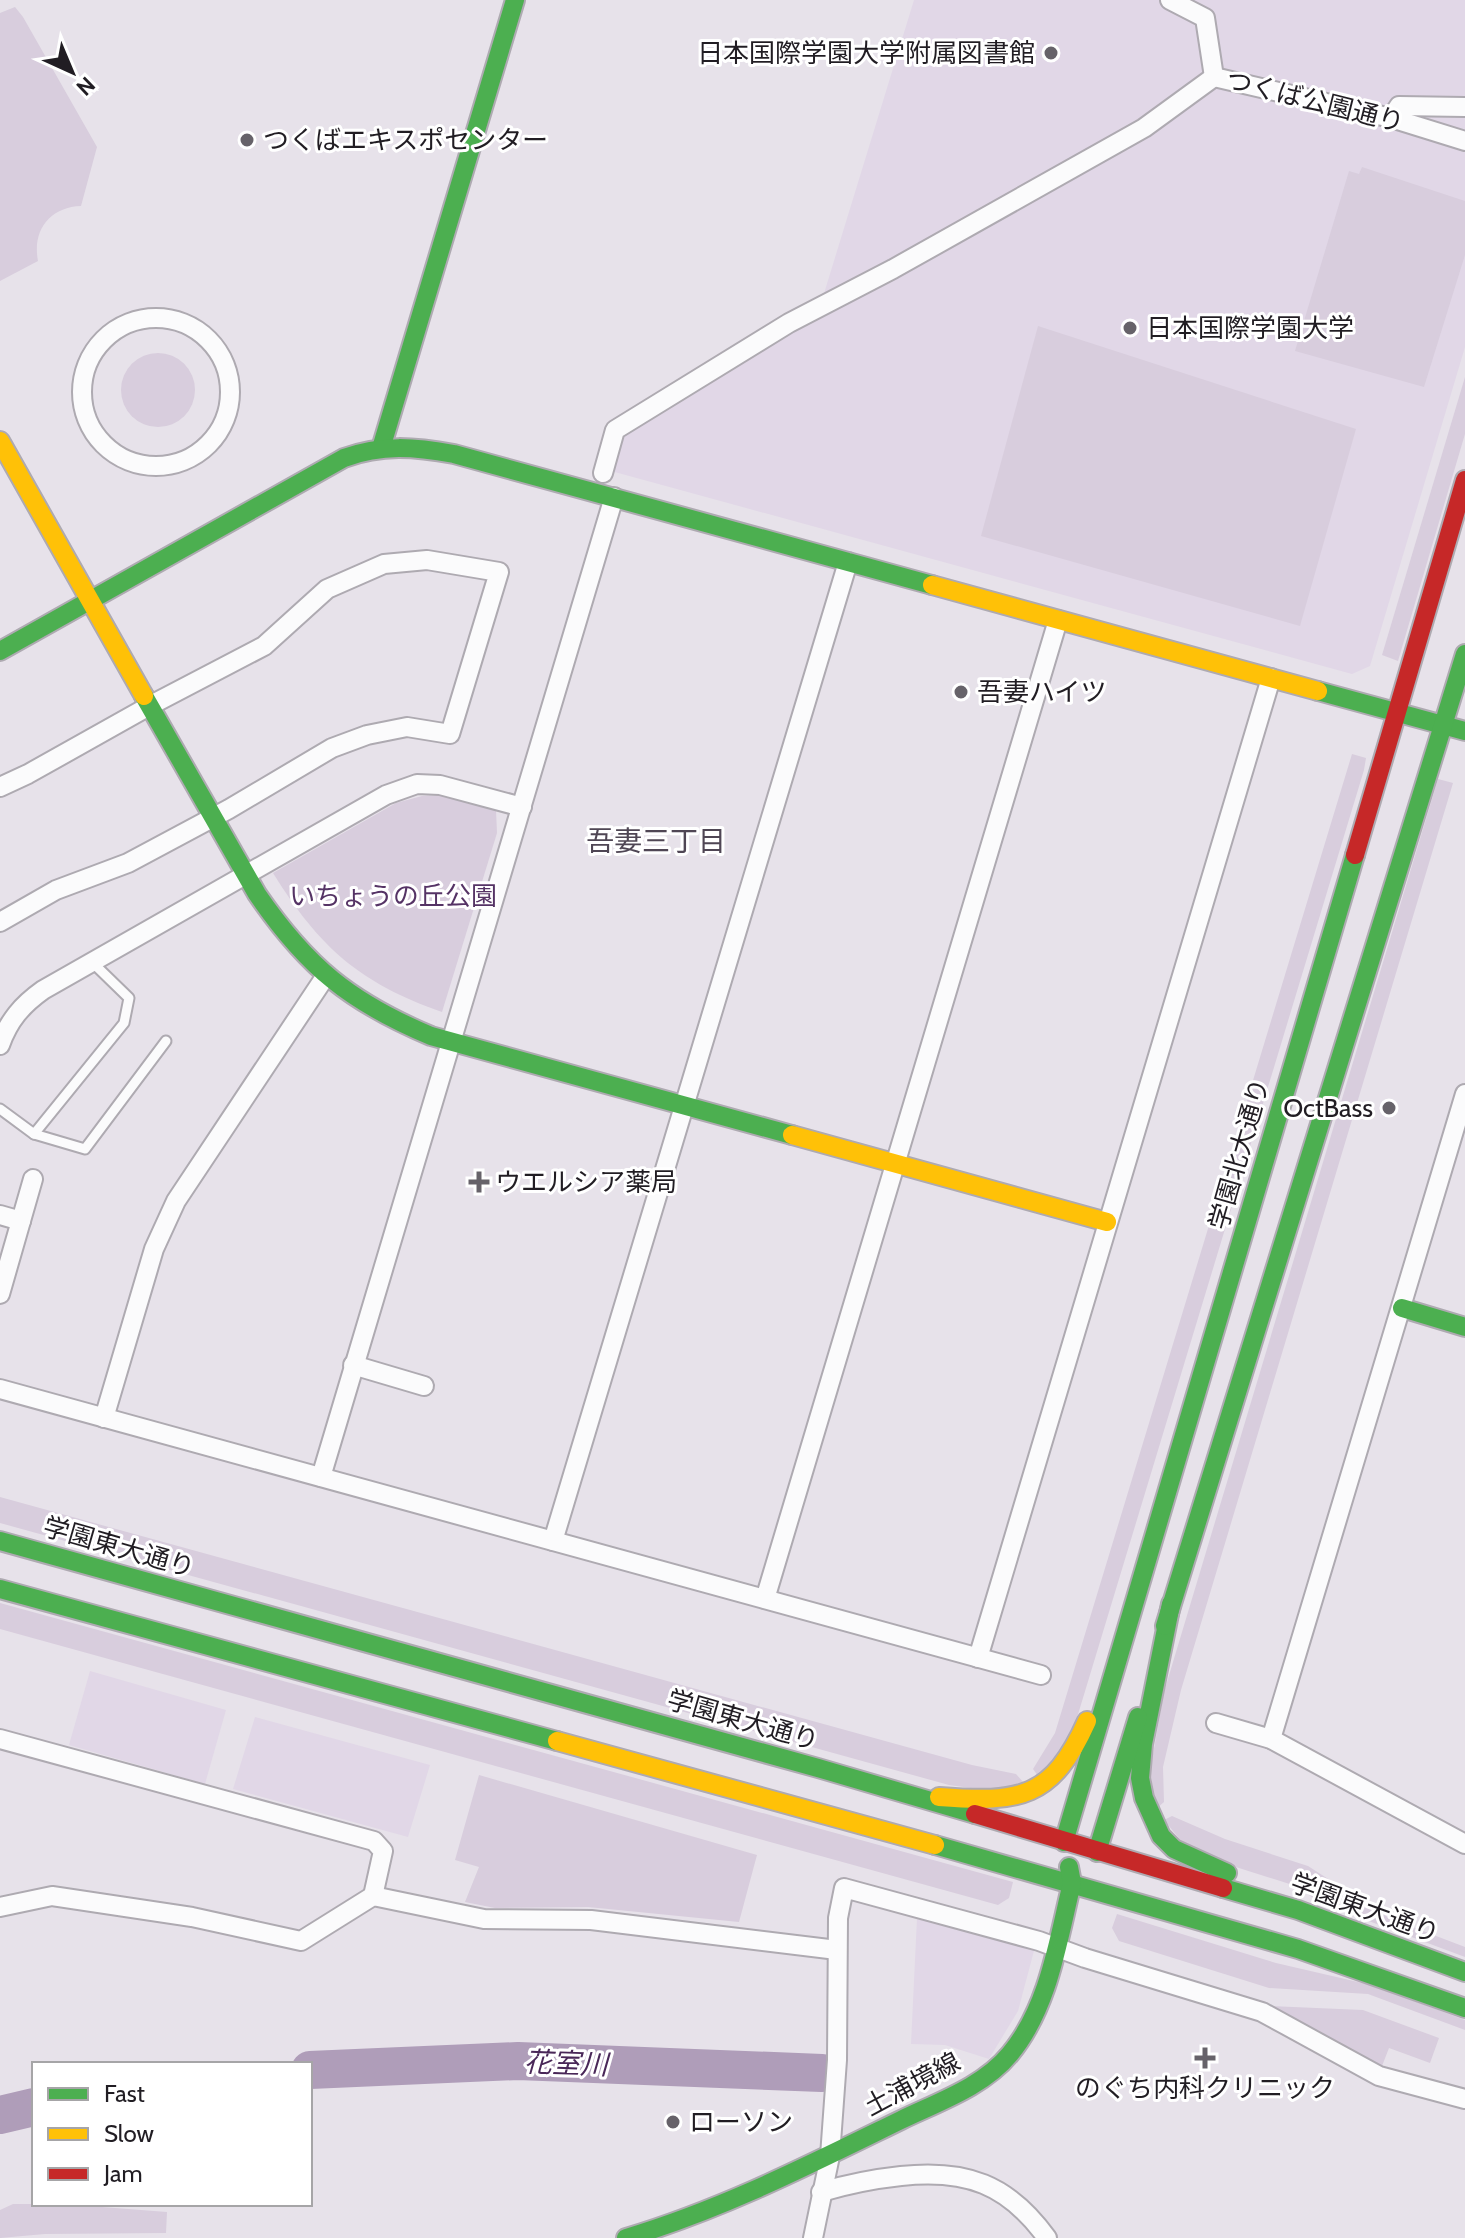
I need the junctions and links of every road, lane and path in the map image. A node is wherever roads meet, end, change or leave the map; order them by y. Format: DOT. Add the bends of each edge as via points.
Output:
graph roads {
  1 [pos="515,0"];
  2 [pos="1170,0"];
  3 [pos="1214,77"];
  4 [pos="1465,107"];
  5 [pos="1391,118"];
  6 [pos="1465,141"];
  7 [pos="116,329"];
  8 [pos="0,441"];
  9 [pos="382,445"];
  10 [pos="603,473"];
  11 [pos="1465,480"];
  12 [pos="614,497"];
  13 [pos="848,562"];
  14 [pos="91,600"];
  15 [pos="1058,620"];
  16 [pos="0,651"];
  17 [pos="1465,654"];
  18 [pos="1271,678"];
  19 [pos="151,705"];
  20 [pos="1395,713"];
  21 [pos="1444,725"];
  22 [pos="1465,731"];
  23 [pos="0,787"];
  24 [pos="522,807"];
  25 [pos="213,817"];
  26 [pos="246,875"];
  27 [pos="0,922"];
  28 [pos="93,963"];
  29 [pos="325,977"];
  30 [pos="166,1041"];
  31 [pos="451,1042"];
  32 [pos="0,1045"];
  33 [pos="1465,1094"];
  34 [pos="683,1105"];
  35 [pos="0,1109"];
  36 [pos="34,1134"];
  37 [pos="896,1164"];
  38 [pos="33,1179"];
  39 [pos="0,1215"];
  40 [pos="21,1221"];
  41 [pos="1107,1222"];
  42 [pos="0,1294"];
  43 [pos="1402,1308"];
  44 [pos="1465,1327"];
  45 [pos="353,1365"];
  46 [pos="424,1386"];
  47 [pos="0,1389"];
  48 [pos="104,1418"];
  49 [pos="321,1477"];
  50 [pos="0,1541"];
  51 [pos="553,1541"];
  52 [pos="0,1589"];
  53 [pos="765,1599"];
  54 [pos="1171,1604"];
  55 [pos="978,1658"];
  56 [pos="1119,1661"];
  57 [pos="1041,1675"];
  58 [pos="1216,1723"];
  59 [pos="0,1739"];
  60 [pos="1271,1739"];
  61 [pos="903,1794"];
  62 [pos="1064,1842"];
  63 [pos="1465,1842"];
  64 [pos="1097,1852"];
  65 [pos="1072,1883"];
  66 [pos="373,1896"];
  67 [pos="0,1907"];
  68 [pos="1298,1910"];
  69 [pos="1055,1947"];
  70 [pos="837,1950"];
  71 [pos="1465,1972"];
  72 [pos="1465,2008"];
  73 [pos="1465,2099"];
  74 [pos="830,2156"];
  75 [pos="821,2192"];
  76 [pos="626,2238"];
  77 [pos="813,2238"];
  78 [pos="1047,2238"];
  1 -- 9 [label="main road"];
  2 -- 3 [label="street, つくば公園通り" via="1205,18"];
  3 -- 5 [label="street, つくば公園通り"];
  3 -- 10 [label="street" via="1144,128 789,323 615,430"];
  4 -- 5 [label="street" via="1399,106"];
  5 -- 6 [label="street, つくば公園通り"];
  7 -- 7 [label="street" via="163,318 194,328 218,350 230,380 228,412 200,452 172,465 140,465 111,452 91,428 82,401 84,374 96,348"];
  8 -- 14 [label="main road"];
  9 -- 12 [label="main road" via="454,454"];
  9 -- 14 [label="main road" via="344,458"];
  11 -- 20 [label="main road, 学園北大通り"];
  12 -- 13 [label="main road"];
  12 -- 24 [label="street"];
  13 -- 15 [label="main road"];
  13 -- 34 [label="street"];
  14 -- 16 [label="main road"];
  14 -- 19 [label="main road"];
  15 -- 18 [label="main road"];
  15 -- 37 [label="street"];
  17 -- 21 [label="main road"];
  18 -- 20 [label="main road"];
  18 -- 41 [label="street"];
  19 -- 23 [label="street"];
  19 -- 25 [label="main road"];
  19 -- 25 [label="street" via="264,646 327,589 384,564 427,560 499,572 450,734 407,727 367,735 332,748"];
  20 -- 21 [label="main road"];
  20 -- 56 [label="main road, 学園北大通り"];
  21 -- 22 [label="main road"];
  21 -- 54 [label="main road"];
  24 -- 26 [label="street" via="417,784 386,795"];
  24 -- 31 [label="street"];
  25 -- 26 [label="main road"];
  25 -- 27 [label="street"];
  26 -- 28 [label="street"];
  26 -- 29 [label="main road" via="280,929"];
  28 -- 32 [label="street" via="30,999 13,1017"];
  28 -- 36 [label="lane" via="129,998 124,1023"];
  29 -- 31 [label="main road" via="390,1020"];
  29 -- 48 [label="street" via="176,1201 154,1249"];
  30 -- 36 [label="lane" via="85,1149"];
  31 -- 34 [label="main road"];
  31 -- 45 [label="street"];
  33 -- 43 [label="street"];
  34 -- 37 [label="main road"];
  34 -- 51 [label="street"];
  35 -- 36 [label="lane"];
  37 -- 41 [label="main road"];
  37 -- 53 [label="street"];
  38 -- 40 [label="street"];
  39 -- 40 [label="street"];
  40 -- 42 [label="street"];
  41 -- 55 [label="street"];
  43 -- 44 [label="main road"];
  43 -- 60 [label="street"];
  45 -- 46 [label="street"];
  45 -- 49 [label="street"];
  47 -- 48 [label="street"];
  48 -- 49 [label="street"];
  49 -- 51 [label="street"];
  50 -- 61 [label="main road, 学園東大通り"];
  51 -- 53 [label="street"];
  52 -- 65 [label="main road"];
  53 -- 55 [label="street"];
  54 -- 64 [label="main road"];
  54 -- 68 [label="main road" via="1143,1744 1140,1778 1151,1818 1174,1849 1268,1888"];
  55 -- 57 [label="street"];
  56 -- 61 [label="main road" via="1067,1760 1037,1788 992,1801"];
  56 -- 62 [label="main road, 学園北大通り"];
  58 -- 60 [label="street"];
  59 -- 66 [label="street" via="374,1841 383,1851"];
  60 -- 63 [label="street"];
  61 -- 62 [label="main road, 学園東大通り"];
  62 -- 64 [label="main road, 学園東大通り"];
  62 -- 65 [label="main road, 土浦境線"];
  64 -- 65 [label="main road"];
  64 -- 68 [label="main road, 学園東大通り"];
  65 -- 69 [label="main road, 土浦境線"];
  65 -- 72 [label="main road" via="1298,1949"];
  66 -- 67 [label="street" via="301,1941 192,1917 52,1896"];
  66 -- 70 [label="street" via="484,1919 591,1920"];
  68 -- 71 [label="main road, 学園東大通り"];
  69 -- 70 [label="street" via="844,1888"];
  69 -- 73 [label="street" via="1262,2012 1379,2076"];
  69 -- 74 [label="main road, 土浦境線" via="1038,2006 1008,2056 944,2099"];
  70 -- 74 [label="street"];
  74 -- 75 [label="street"];
  74 -- 76 [label="main road, 土浦境線" via="695,2218"];
  75 -- 77 [label="street"];
  75 -- 78 [label="street" via="855,2182 960,2175 1013,2201"];
}
